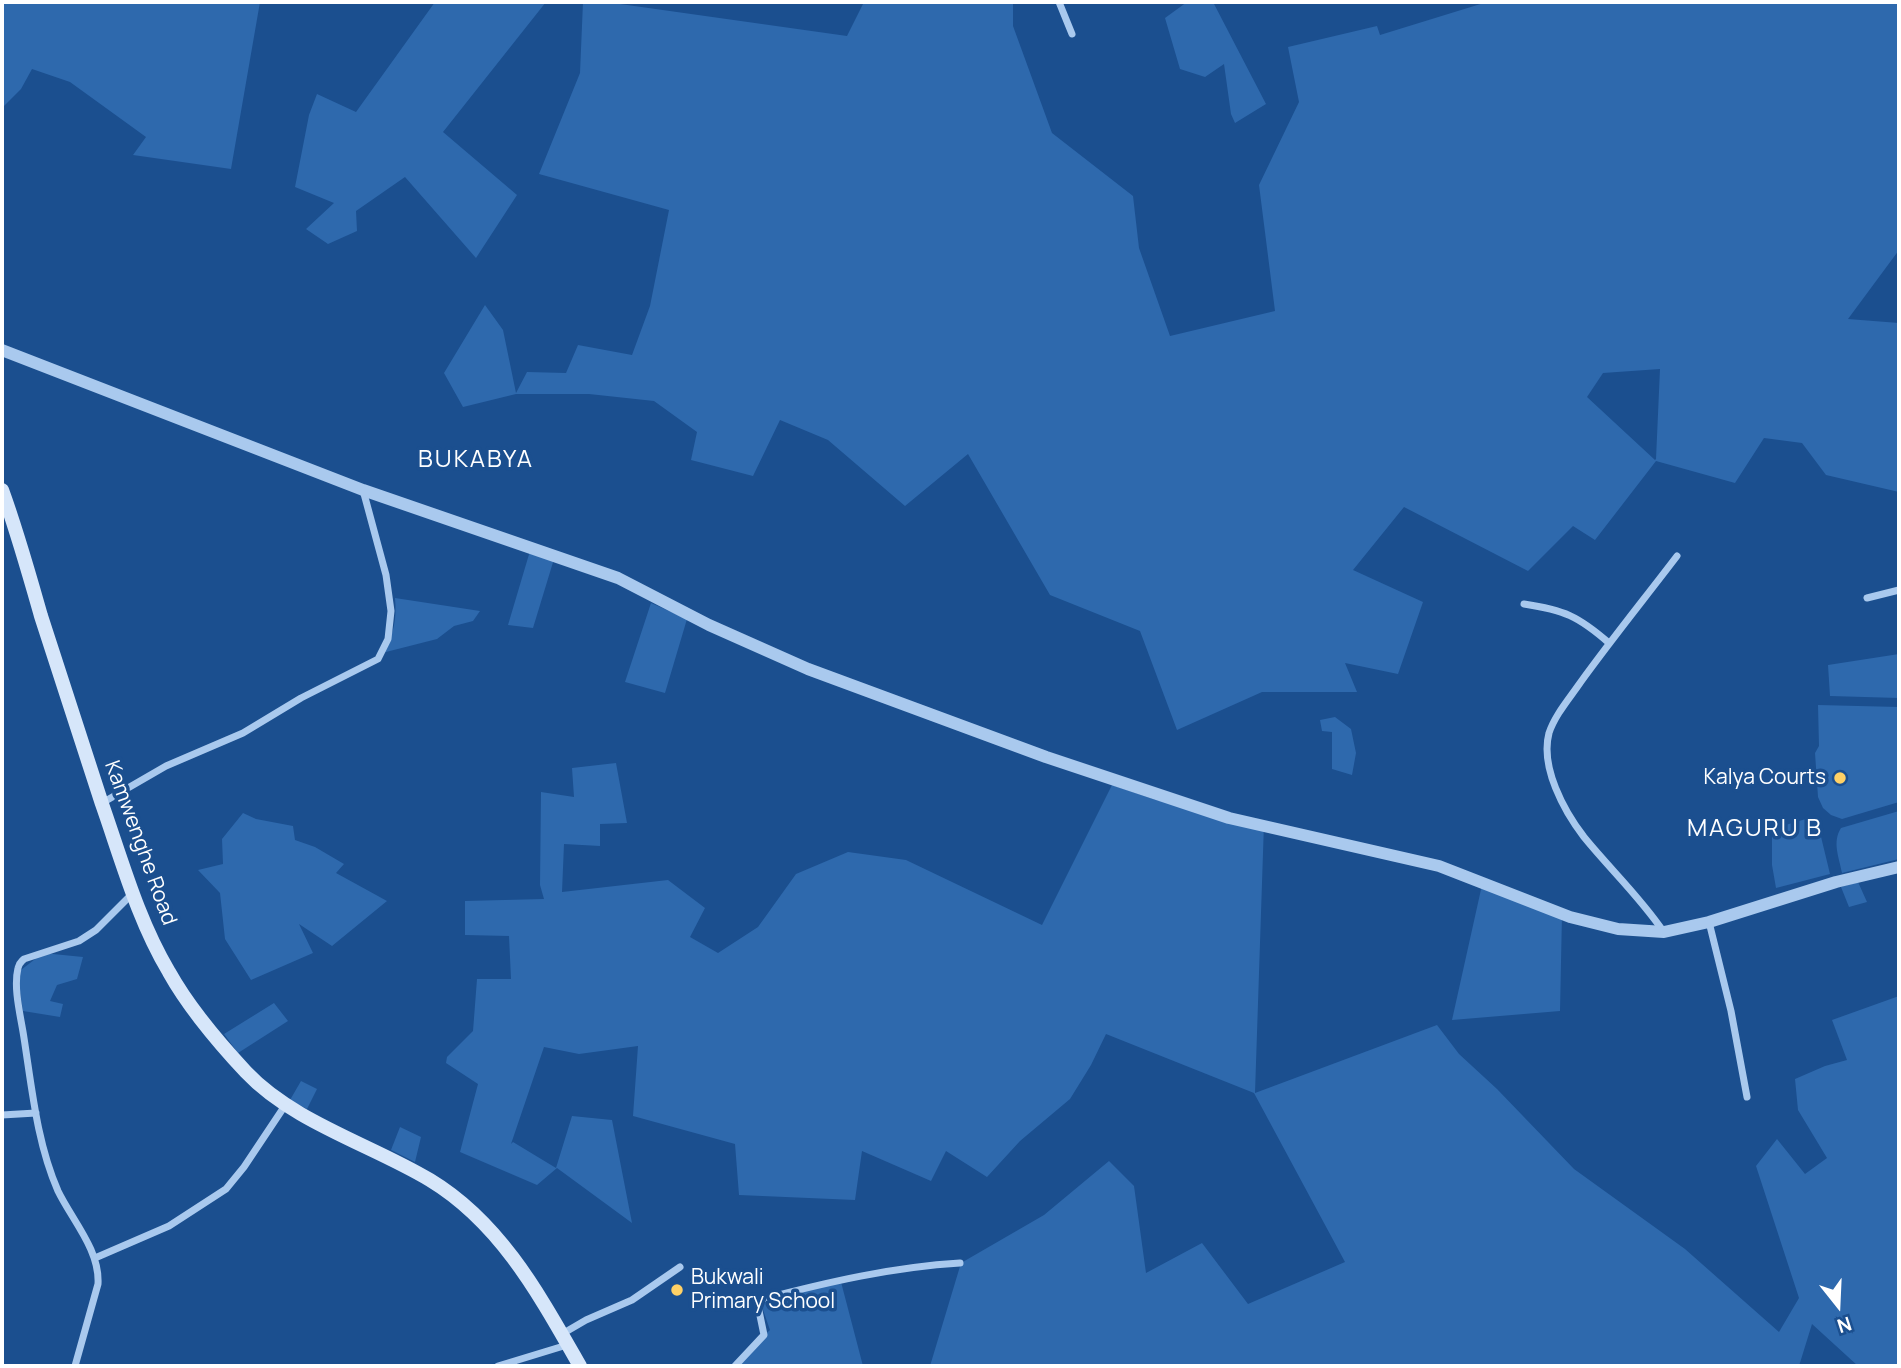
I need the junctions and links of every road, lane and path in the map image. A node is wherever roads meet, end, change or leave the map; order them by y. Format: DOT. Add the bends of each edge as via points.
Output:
graph roads {
  1 [pos="1059,2"];
  2 [pos="1072,34"];
  3 [pos="2,350"];
  4 [pos="2,490"];
  5 [pos="363,490"];
  6 [pos="1677,556"];
  7 [pos="1899,590"];
  8 [pos="1867,598"];
  9 [pos="1524,604"];
  10 [pos="1609,643"];
  11 [pos="102,803"];
  12 [pos="1899,867"];
  13 [pos="132,894"];
  14 [pos="1709,922"];
  15 [pos="1664,932"];
  16 [pos="1747,1097"];
  17 [pos="286,1103"];
  18 [pos="36,1113"];
  19 [pos="2,1115"];
  20 [pos="95,1258"];
  21 [pos="960,1264"];
  22 [pos="680,1267"];
  23 [pos="565,1340"];
  24 [pos="75,1366"];
  25 [pos="498,1366"];
  26 [pos="580,1366"];
  27 [pos="735,1366"];
  1 -- 2 [label="street"];
  3 -- 5 [label="street"];
  4 -- 11 [label="main road, Kamwenghe Road"];
  5 -- 11 [label="street" via="391,611 388,639 378,659"];
  5 -- 15 [label="street" via="618,579 807,669 1172,801 1268,829 1439,866 1570,917 1618,929"];
  6 -- 10 [label="street"];
  7 -- 8 [label="street"];
  9 -- 10 [label="street" via="1573,615"];
  10 -- 15 [label="street" via="1560,712 1547,751 1559,793 1583,836"];
  11 -- 13 [label="main road, Kamwenghe Road"];
  12 -- 14 [label="street"];
  13 -- 17 [label="main road, Kamwenghe Road" via="178,989 245,1071"];
  13 -- 18 [label="street" via="79,941 19,965 18,1003"];
  14 -- 15 [label="street"];
  14 -- 16 [label="street"];
  17 -- 20 [label="street" via="226,1189 169,1226"];
  17 -- 23 [label="main road, Kamwenghe Road" via="454,1196 487,1225 520,1266"];
  18 -- 19 [label="street"];
  18 -- 20 [label="street" via="58,1190"];
  20 -- 24 [label="street" via="98,1284"];
  21 -- 27 [label="street" via="897,1269 763,1299 758,1306 764,1335"];
  22 -- 23 [label="street" via="632,1300 586,1321"];
  23 -- 25 [label="street"];
  23 -- 26 [label="main road, Kamwenghe Road"];
}
